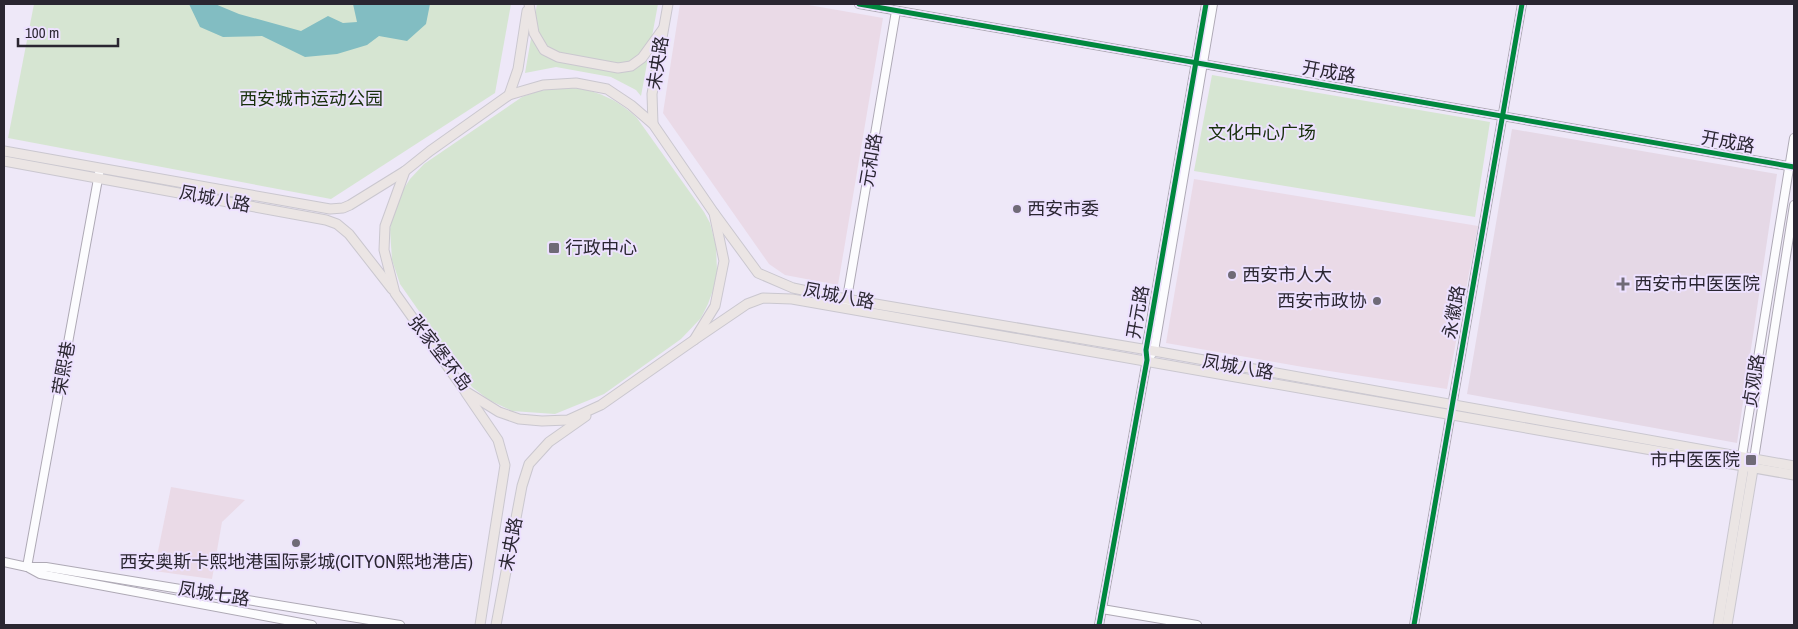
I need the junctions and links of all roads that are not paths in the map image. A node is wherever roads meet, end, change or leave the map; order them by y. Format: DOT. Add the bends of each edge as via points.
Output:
graph roads {
  1 [pos="529,4"];
  2 [pos="668,4"];
  3 [pos="859,4"];
  4 [pos="1206,4"];
  5 [pos="1213,4"];
  6 [pos="1522,4"];
  7 [pos="896,11"];
  8 [pos="663,29"];
  9 [pos="1199,64"];
  10 [pos="509,95"];
  11 [pos="1502,116"];
  12 [pos="653,124"];
  13 [pos="1794,138"];
  14 [pos="4,151"];
  15 [pos="4,161"];
  16 [pos="1792,167"];
  17 [pos="405,171"];
  18 [pos="99,173"];
  19 [pos="1794,205"];
  20 [pos="714,213"];
  21 [pos="395,293"];
  22 [pos="846,303"];
  23 [pos="694,340"];
  24 [pos="1150,350"];
  25 [pos="1147,360"];
  26 [pos="465,391"];
  27 [pos="601,405"];
  28 [pos="1451,410"];
  29 [pos="1742,456"];
  30 [pos="1750,464"];
  31 [pos="1794,466"];
  32 [pos="1794,475"];
  33 [pos="4,562"];
  34 [pos="27,567"];
  35 [pos="1102,609"];
  36 [pos="312,625"];
  37 [pos="400,625"];
  38 [pos="480,625"];
  39 [pos="496,625"];
  40 [pos="1099,625"];
  41 [pos="1197,625"];
  42 [pos="1414,625"];
  43 [pos="1718,625"];
  44 [pos="1727,625"];
  1 -- 8 [label="main road" via="534,33 544,50 558,57 618,68 631,66 642,58"];
  1 -- 10 [label="main road" via="518,69"];
  2 -- 8 [label="main road, 未央路"];
  3 -- 7 [label="street, 开成路"];
  4 -- 9 [label="street, 开元路"];
  5 -- 9 [label="street, 开元路"];
  6 -- 11 [label="street, 永徽路"];
  7 -- 9 [label="street, 开成路"];
  7 -- 22 [label="street, 元和路"];
  8 -- 12 [label="main road, 未央路" via="652,94"];
  9 -- 11 [label="street, 开成路"];
  9 -- 24 [label="street, 开元路"];
  10 -- 12 [label="main road, 张家堡环岛" via="542,85 576,82 607,90"];
  10 -- 17 [label="main road, 张家堡环岛"];
  11 -- 16 [label="street, 开成路"];
  11 -- 28 [label="street, 永徽路"];
  12 -- 20 [label="main road, 张家堡环岛"];
  13 -- 16 [label="street, 贞观路"];
  14 -- 18 [label="main road, 凤城八路"];
  15 -- 18 [label="main road, 凤城八路"];
  16 -- 29 [label="street, 贞观路"];
  17 -- 18 [label="main road, 凤城八路" via="350,205 330,209"];
  17 -- 21 [label="main road, 张家堡环岛" via="385,226 384,250"];
  18 -- 21 [label="main road, 凤城八路" via="338,224"];
  18 -- 34 [label="street, 荣熙巷"];
  19 -- 30 [label="street, 贞观路"];
  20 -- 22 [label="main road, 凤城八路" via="758,274"];
  20 -- 23 [label="main road, 张家堡环岛" via="724,261 715,306"];
  21 -- 26 [label="main road, 张家堡环岛"];
  22 -- 23 [label="main road, 凤城八路" via="763,298 747,304"];
  22 -- 24 [label="main road, 凤城八路"];
  22 -- 25 [label="main road, 凤城八路"];
  23 -- 27 [label="main road, 张家堡环岛"];
  24 -- 25 [label="street, 开元路"];
  24 -- 28 [label="main road, 凤城八路"];
  25 -- 28 [label="main road, 凤城八路"];
  25 -- 35 [label="street, 开元路"];
  26 -- 27 [label="main road, 张家堡环岛" via="499,412 542,422 568,420"];
  26 -- 38 [label="main road, 未央路" via="498,440 505,465"];
  27 -- 39 [label="main road, 未央路" via="549,442 529,464"];
  28 -- 29 [label="main road, 凤城八路"];
  28 -- 30 [label="main road, 凤城八路"];
  28 -- 42 [label="street, 永徽路"];
  29 -- 30 [label="main road, 贞观路"];
  30 -- 31 [label="main road, 凤城八路"];
  30 -- 32 [label="main road, 凤城八路"];
  30 -- 43 [label="main road, 贞观路"];
  30 -- 44 [label="main road, 贞观路"];
  33 -- 34 [label="street, 凤城七路"];
  34 -- 36 [label="street, 凤城七路" via="40,574"];
  34 -- 37 [label="street, 凤城七路" via="46,567"];
  35 -- 40 [label="street, 开元路"];
  35 -- 41 [label="street"];
}
